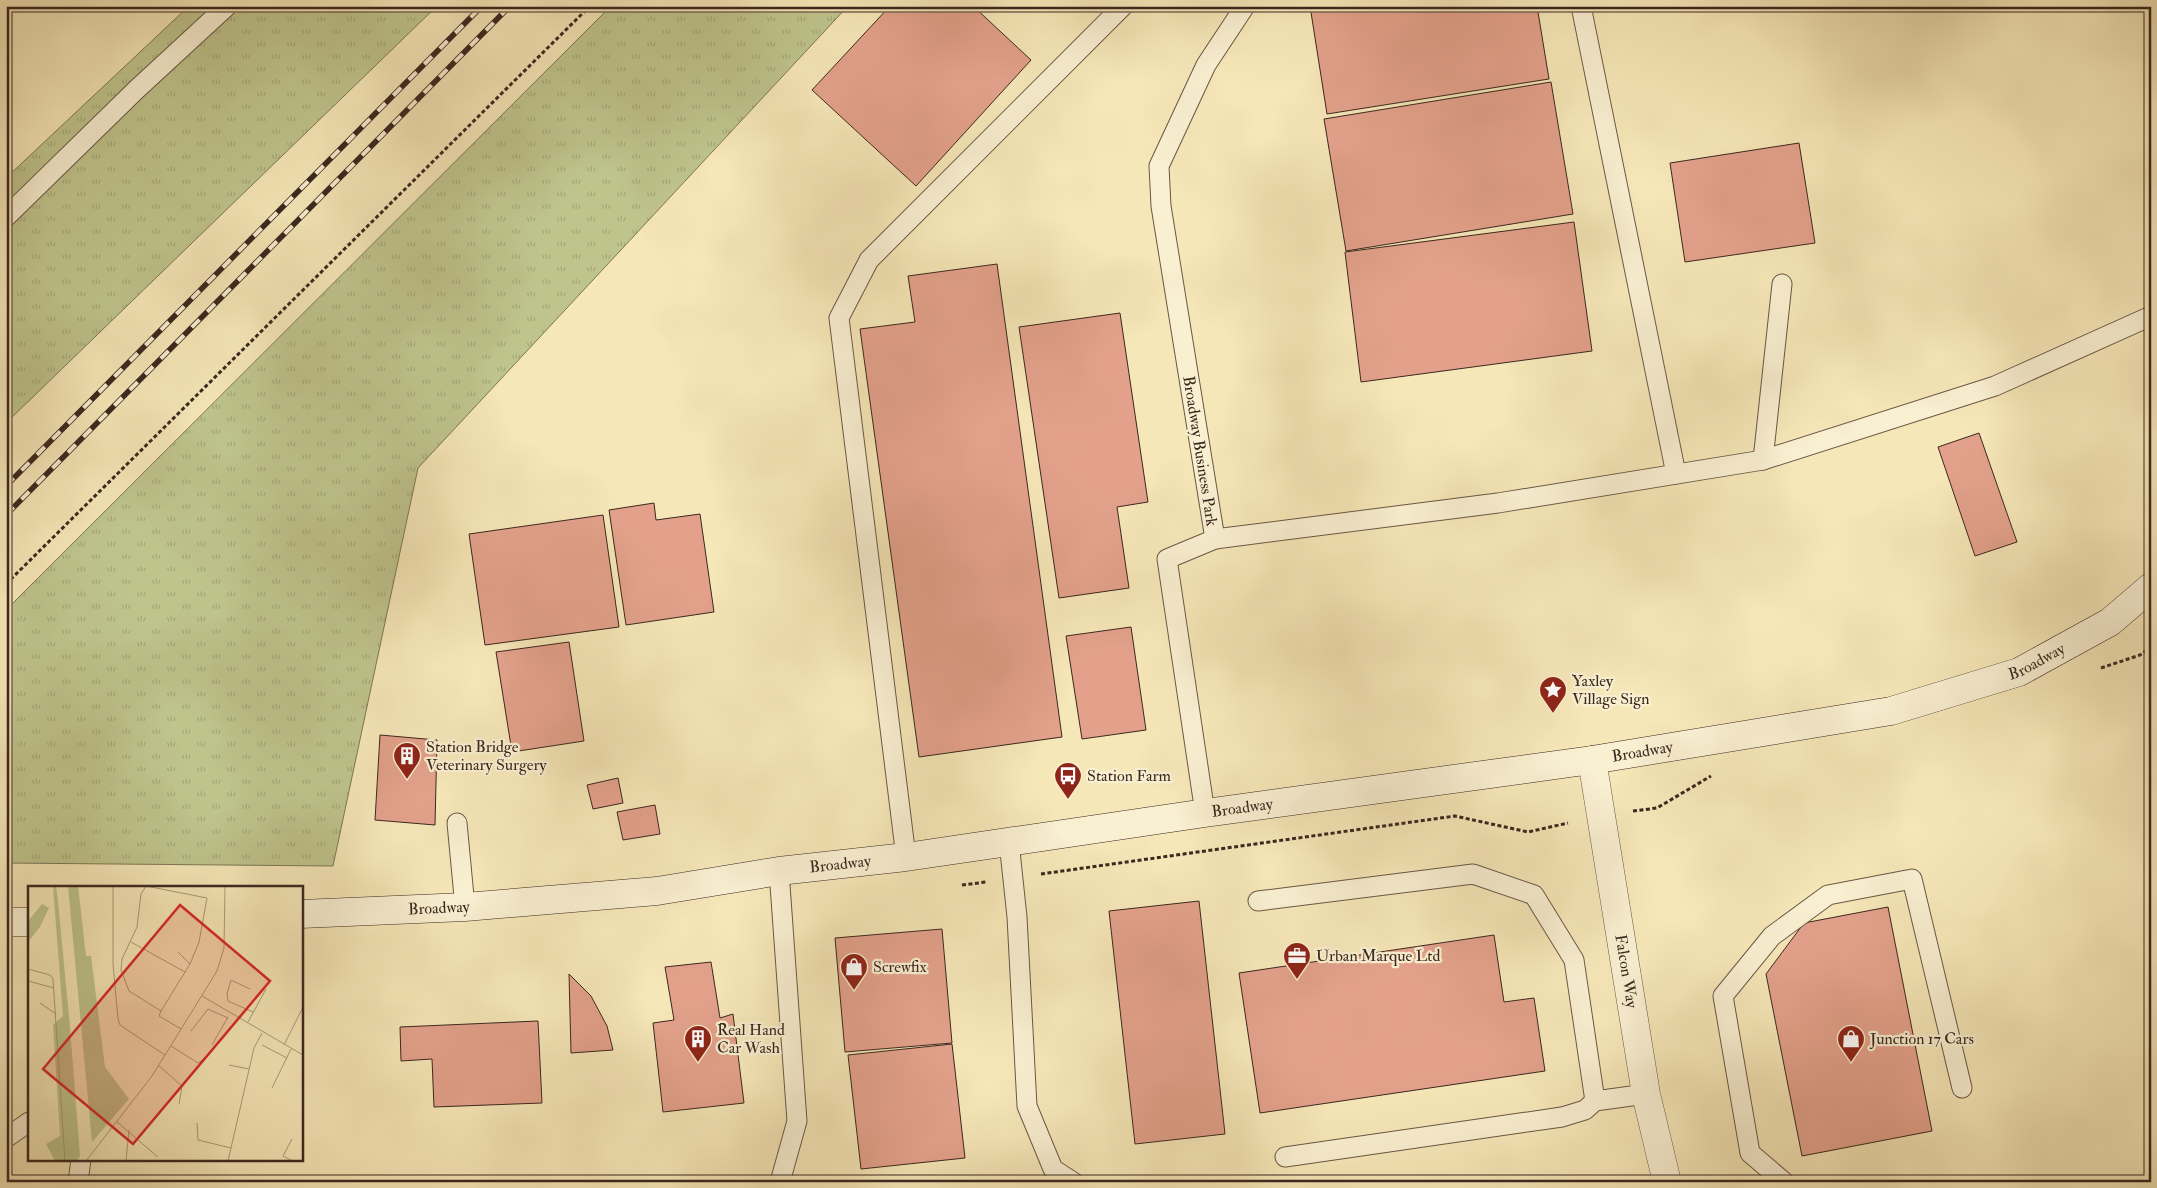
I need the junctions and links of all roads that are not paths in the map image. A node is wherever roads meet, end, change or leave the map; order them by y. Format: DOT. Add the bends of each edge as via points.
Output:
graph roads {
  1 [pos="227,6"];
  2 [pos="1123,6"];
  3 [pos="1244,6"];
  4 [pos="1581,6"];
  5 [pos="6,217"];
  6 [pos="1782,284"];
  7 [pos="2151,316"];
  8 [pos="1763,460"];
  9 [pos="1676,474"];
  10 [pos="1215,539"];
  11 [pos="2151,587"];
  12 [pos="1592,760"];
  13 [pos="1205,813"];
  14 [pos="457,823"];
  15 [pos="1009,842"];
  16 [pos="906,857"];
  17 [pos="779,871"];
  18 [pos="1258,901"];
  19 [pos="465,907"];
  20 [pos="302,914"];
  21 [pos="6,922"];
  22 [pos="28,922"];
  23 [pos="1962,1088"];
  24 [pos="1646,1094"];
  25 [pos="1594,1101"];
  26 [pos="28,1123"];
  27 [pos="6,1138"];
  28 [pos="1285,1157"];
  29 [pos="81,1160"];
  30 [pos="1049,1175"];
  31 [pos="78,1182"];
  32 [pos="780,1182"];
  33 [pos="1073,1182"];
  34 [pos="1667,1182"];
  35 [pos="1784,1182"];
  1 -- 5 [label="lane"];
  2 -- 16 [label="lane" via="869,260 839,318"];
  3 -- 10 [label="lane, Broadway Business Park" via="1206,65 1160,166 1161,206"];
  4 -- 9 [label="lane"];
  6 -- 8 [label="lane"];
  7 -- 8 [label="lane" via="1995,386"];
  8 -- 9 [label="lane"];
  9 -- 10 [label="lane" via="1498,502"];
  10 -- 13 [label="lane, Broadway Business Park" via="1167,559"];
  11 -- 12 [label="main road, Broadway" via="2110,622 2019,672 1891,711"];
  12 -- 13 [label="main road, Broadway"];
  12 -- 24 [label="main road, Falcon Way"];
  13 -- 15 [label="main road, Broadway"];
  14 -- 19 [label="lane"];
  15 -- 16 [label="main road, Broadway"];
  15 -- 30 [label="lane" via="1028,1106"];
  16 -- 17 [label="main road, Broadway"];
  17 -- 19 [label="main road, Broadway" via="658,890"];
  17 -- 32 [label="lane" via="797,1121"];
  18 -- 25 [label="lane" via="1473,874 1534,895 1574,960"];
  19 -- 20 [label="main road, Broadway"];
  21 -- 22 [label="main road"];
  23 -- 35 [label="lane" via="1912,879 1828,895 1772,936 1722,996 1750,1152"];
  24 -- 25 [label="lane"];
  24 -- 34 [label="main road, Falcon Way"];
  25 -- 28 [label="lane" via="1585,1110 1562,1117"];
  26 -- 27 [label="lane"];
  29 -- 31 [label="lane"];
  30 -- 33 [label="lane"];
}
